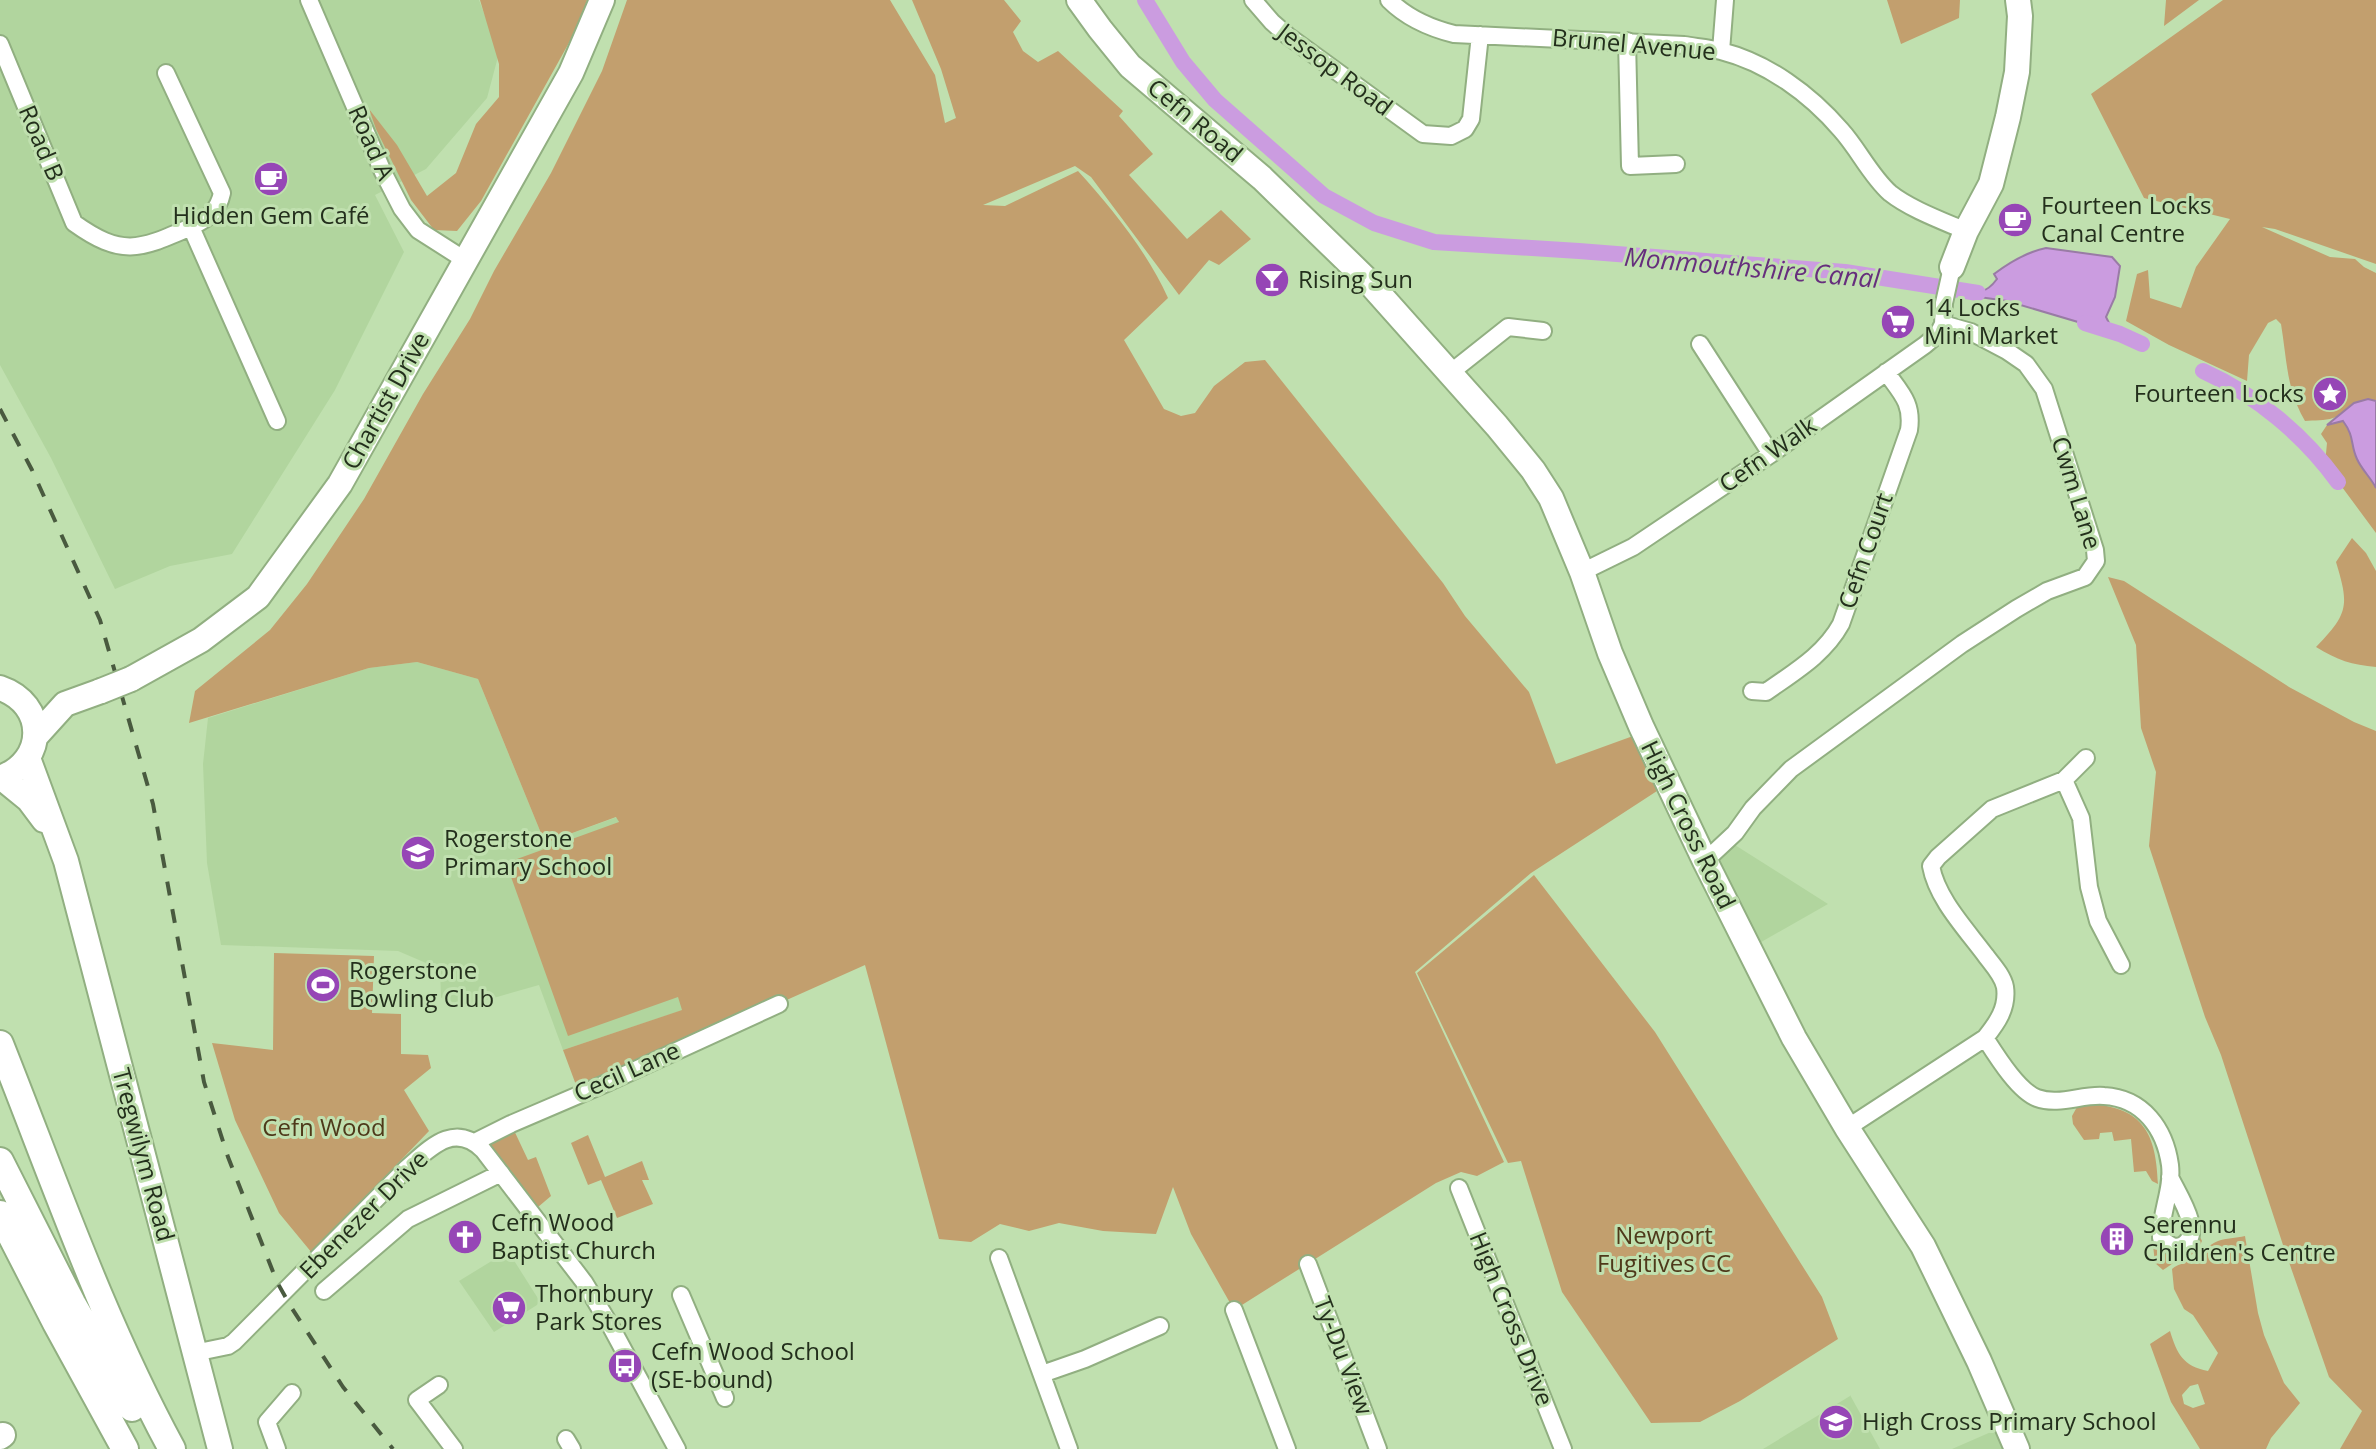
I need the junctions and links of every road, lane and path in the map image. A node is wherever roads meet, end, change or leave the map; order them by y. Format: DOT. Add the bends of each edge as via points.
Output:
graph roads {
  1 [pos="309,0"];
  2 [pos="602,0"];
  3 [pos="1079,0"];
  4 [pos="1389,0"];
  5 [pos="1725,0"];
  6 [pos="2018,0"];
  7 [pos="1258,2"];
  8 [pos="1480,35"];
  9 [pos="1627,41"];
  10 [pos="0,44"];
  11 [pos="1721,51"];
  12 [pos="166,73"];
  13 [pos="1676,164"];
  14 [pos="191,227"];
  15 [pos="1966,231"];
  16 [pos="1321,233"];
  17 [pos="465,260"];
  18 [pos="1952,267"];
  19 [pos="1943,324"];
  20 [pos="1543,331"];
  21 [pos="1700,344"];
  22 [pos="1886,372"];
  23 [pos="1450,373"];
  24 [pos="277,421"];
  25 [pos="1771,454"];
  26 [pos="1582,572"];
  27 [pos="1752,691"];
  28 [pos="10,693"];
  29 [pos="65,704"];
  30 [pos="32,747"];
  31 [pos="2086,758"];
  32 [pos="1,778"];
  33 [pos="2064,780"];
  34 [pos="66,861"];
  35 [pos="1705,861"];
  36 [pos="2121,965"];
  37 [pos="779,1004"];
  38 [pos="1985,1038"];
  39 [pos="0,1044"];
  40 [pos="1847,1128"];
  41 [pos="475,1142"];
  42 [pos="0,1161"];
  43 [pos="501,1173"];
  44 [pos="2170,1177"];
  45 [pos="1459,1188"];
  46 [pos="0,1214"];
  47 [pos="0,1240"];
  48 [pos="999,1258"];
  49 [pos="1308,1264"];
  50 [pos="324,1291"];
  51 [pos="681,1295"];
  52 [pos="1234,1310"];
  53 [pos="1160,1326"];
  54 [pos="194,1353"];
  55 [pos="1042,1374"];
  56 [pos="439,1385"];
  57 [pos="292,1393"];
  58 [pos="725,1398"];
  59 [pos="124,1449"];
  60 [pos="156,1449"];
  61 [pos="172,1449"];
  62 [pos="220,1449"];
  63 [pos="277,1449"];
  64 [pos="454,1449"];
  65 [pos="677,1449"];
  66 [pos="1069,1449"];
  67 [pos="1287,1449"];
  68 [pos="1378,1449"];
  69 [pos="1563,1449"];
  70 [pos="2017,1449"];
  1 -- 17 [label="street, Road A" via="402,209 418,230"];
  2 -- 17 [label="main road, Chartist Drive" via="571,73"];
  3 -- 16 [label="main road, Cefn Road" via="1130,66"];
  4 -- 8 [label="street, Brunel Avenue" via="1438,30"];
  5 -- 11 [label="street"];
  6 -- 15 [label="main road" via="2017,72 2008,117 1991,184"];
  7 -- 8 [label="street, Jessop Road" via="1288,36 1423,134 1451,136 1471,119"];
  8 -- 9 [label="street, Brunel Avenue"];
  9 -- 11 [label="street, Brunel Avenue"];
  9 -- 13 [label="street" via="1630,166"];
  10 -- 14 [label="street, Road B" via="74,223 92,236 139,247"];
  11 -- 15 [label="street, Brunel Avenue" via="1758,64 1808,95 1891,194"];
  12 -- 14 [label="street" via="222,193 208,218"];
  14 -- 24 [label="street"];
  15 -- 18 [label="main road"];
  16 -- 23 [label="main road, High Cross Road"];
  17 -- 29 [label="main road, Chartist Drive, bridge" via="340,484 258,597 201,640 131,679"];
  18 -- 19 [label="street"];
  19 -- 22 [label="street, Cefn Walk" via="1938,334"];
  19 -- 35 [label="street, Cwm Lane" via="2007,351 2026,364 2044,389 2096,561 2085,577 2016,609 1817,749 1775,783"];
  20 -- 23 [label="street" via="1508,327"];
  21 -- 25 [label="street"];
  22 -- 25 [label="street, Cefn Walk"];
  22 -- 27 [label="street, Cefn Court" via="1908,404 1909,430 1841,624 1831,643 1808,662 1766,692"];
  23 -- 26 [label="main road, High Cross Road" via="1533,470 1551,498"];
  25 -- 26 [label="street, Cefn Walk" via="1633,547"];
  26 -- 35 [label="main road, High Cross Road" via="1641,726"];
  28 -- 29 [label="main road, Chartist Drive"];
  28 -- 30 [label="main road, Chartist Drive" via="33,716"];
  29 -- 30 [label="main road, Chartist Drive"];
  30 -- 32 [label="main road, Chartist Drive" via="18,769"];
  30 -- 34 [label="main road, Tregwilym Road"];
  31 -- 33 [label="street"];
  32 -- 34 [label="main road, Tregwilym Road" via="29,800"];
  33 -- 36 [label="street" via="2081,818 2098,921"];
  33 -- 38 [label="street" via="1992,809 1931,866 1941,893 2005,986 1998,1022"];
  34 -- 54 [label="main road, Tregwilym Road"];
  35 -- 40 [label="main road, High Cross Road" via="1794,1038"];
  37 -- 41 [label="street, Cecil Lane"];
  38 -- 40 [label="street"];
  38 -- 44 [label="street" via="2035,1097 2105,1096 2135,1104 2163,1136"];
  39 -- 61 [label="main road" via="133,1373"];
  40 -- 70 [label="main road, High Cross Road" via="1933,1265"];
  41 -- 43 [label="street"];
  41 -- 54 [label="street, Ebenezer Drive" via="448,1138 435,1144 241,1336 228,1346"];
  42 -- 60 [label="main road" via="72,1303"];
  43 -- 50 [label="street" via="408,1219"];
  43 -- 65 [label="street" via="584,1282"];
  45 -- 69 [label="street, High Cross Drive"];
  46 -- 59 [label="main road"];
  47 -- 59 [label="main road"];
  48 -- 55 [label="street"];
  49 -- 68 [label="street, Ty-Du View"];
  51 -- 58 [label="street"];
  52 -- 67 [label="street"];
  53 -- 55 [label="street"];
  54 -- 62 [label="main road, Tregwilym Road"];
  55 -- 66 [label="street"];
  56 -- 64 [label="street" via="417,1400"];
  57 -- 63 [label="street" via="267,1422"];
}
